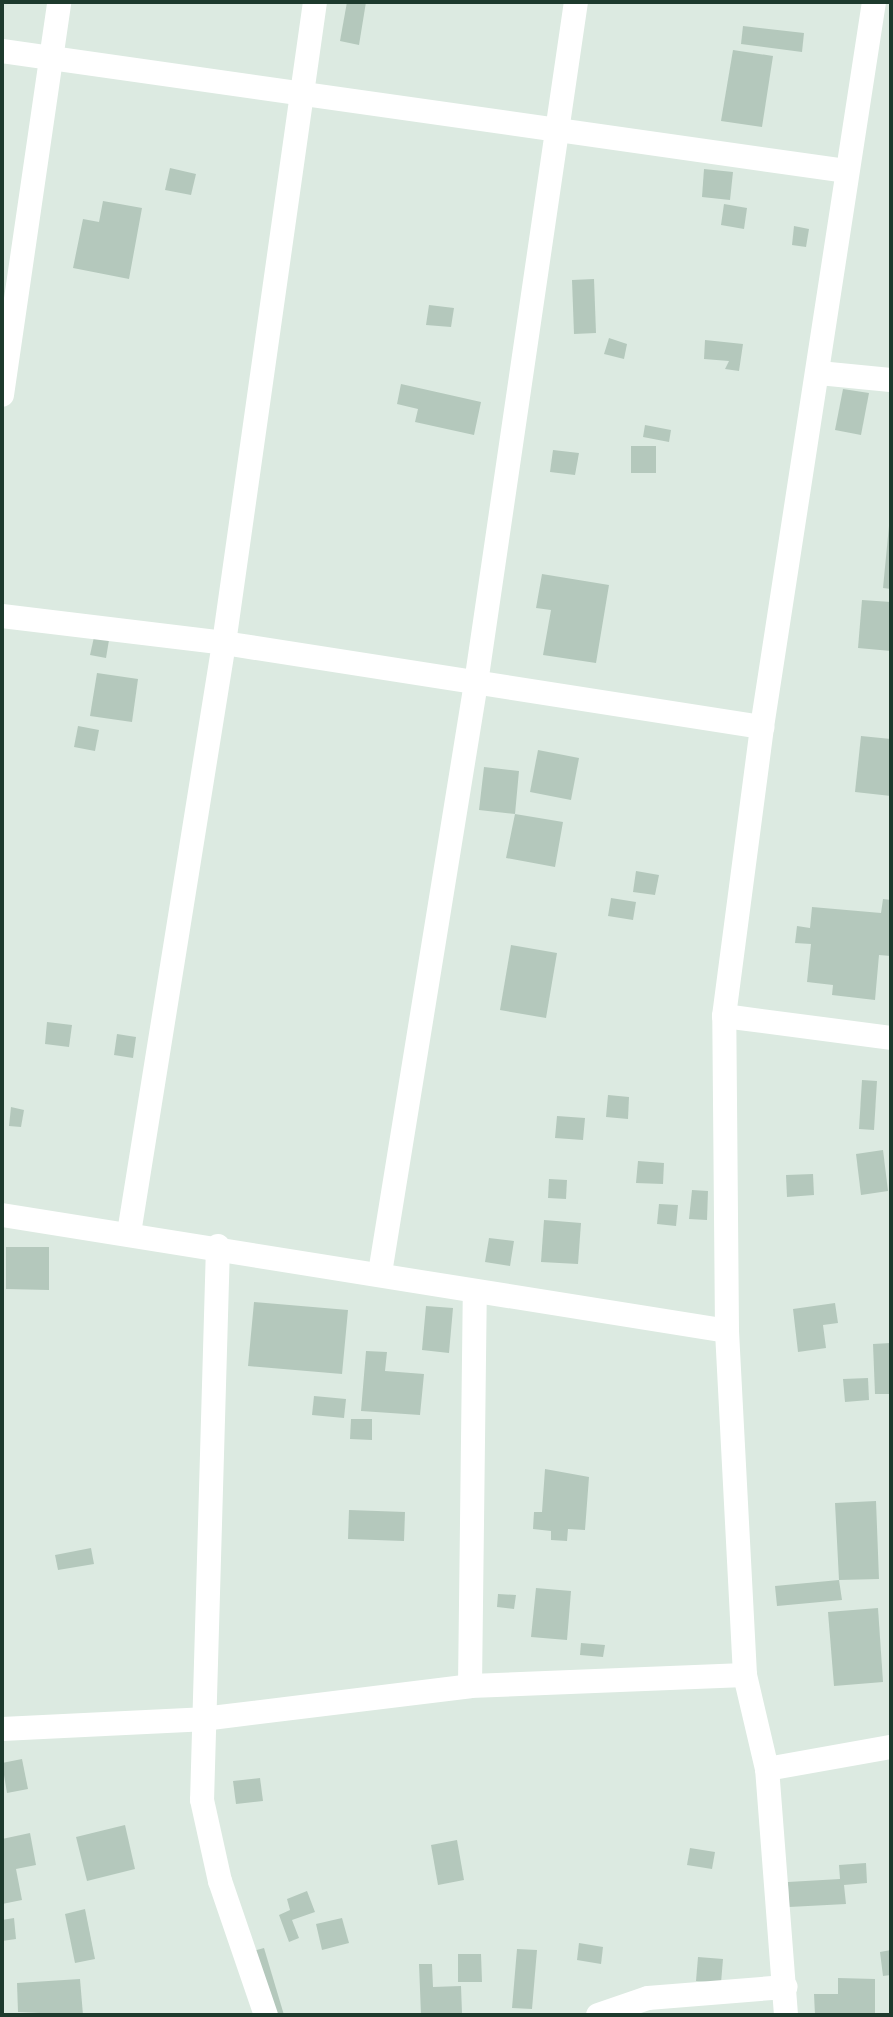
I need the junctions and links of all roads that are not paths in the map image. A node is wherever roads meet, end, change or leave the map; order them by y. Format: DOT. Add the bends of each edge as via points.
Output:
graph roads {
  1 [pos="59,2"];
  2 [pos="315,2"];
  3 [pos="576,2"];
  4 [pos="874,2"];
  5 [pos="2,51"];
  6 [pos="50,58"];
  7 [pos="300,96"];
  8 [pos="555,132"];
  9 [pos="846,171"];
  10 [pos="819,373"];
  11 [pos="891,380"];
  12 [pos="2,395"];
  13 [pos="2,616"];
  14 [pos="224,643"];
  15 [pos="476,683"];
  16 [pos="762,727"];
  17 [pos="724,1016"];
  18 [pos="891,1038"];
  19 [pos="2,1215"];
  20 [pos="129,1233"];
  21 [pos="218,1246"];
  22 [pos="380,1273"];
  23 [pos="475,1293"];
  24 [pos="727,1331"];
  25 [pos="745,1675"];
  26 [pos="470,1686"];
  27 [pos="203,1719"];
  28 [pos="2,1729"];
  29 [pos="891,1747"];
  30 [pos="767,1769"];
  31 [pos="786,1987"];
  32 [pos="266,2015"];
  33 [pos="598,2015"];
  34 [pos="786,2015"];
  1 -- 6 [label="street"];
  2 -- 7 [label="street"];
  3 -- 8 [label="street"];
  4 -- 9 [label="street"];
  5 -- 6 [label="street"];
  6 -- 7 [label="street"];
  6 -- 12 [label="street"];
  7 -- 8 [label="street"];
  7 -- 14 [label="street"];
  8 -- 9 [label="street"];
  8 -- 15 [label="street"];
  9 -- 10 [label="street"];
  10 -- 11 [label="street"];
  10 -- 16 [label="street"];
  13 -- 14 [label="street"];
  14 -- 15 [label="street"];
  14 -- 20 [label="street"];
  15 -- 16 [label="street"];
  15 -- 22 [label="street"];
  16 -- 17 [label="street"];
  17 -- 18 [label="street"];
  17 -- 24 [label="street"];
  19 -- 20 [label="street"];
  20 -- 21 [label="street"];
  21 -- 22 [label="street"];
  21 -- 27 [label="street"];
  22 -- 23 [label="street"];
  23 -- 24 [label="street"];
  23 -- 26 [label="street"];
  24 -- 25 [label="street"];
  25 -- 26 [label="street"];
  25 -- 30 [label="street"];
  26 -- 27 [label="street"];
  27 -- 28 [label="street"];
  27 -- 32 [label="street" via="202,1786 209,1841"];
  29 -- 30 [label="street"];
  30 -- 31 [label="street"];
  31 -- 33 [label="street" via="648,1998"];
  31 -- 34 [label="street"];
}
